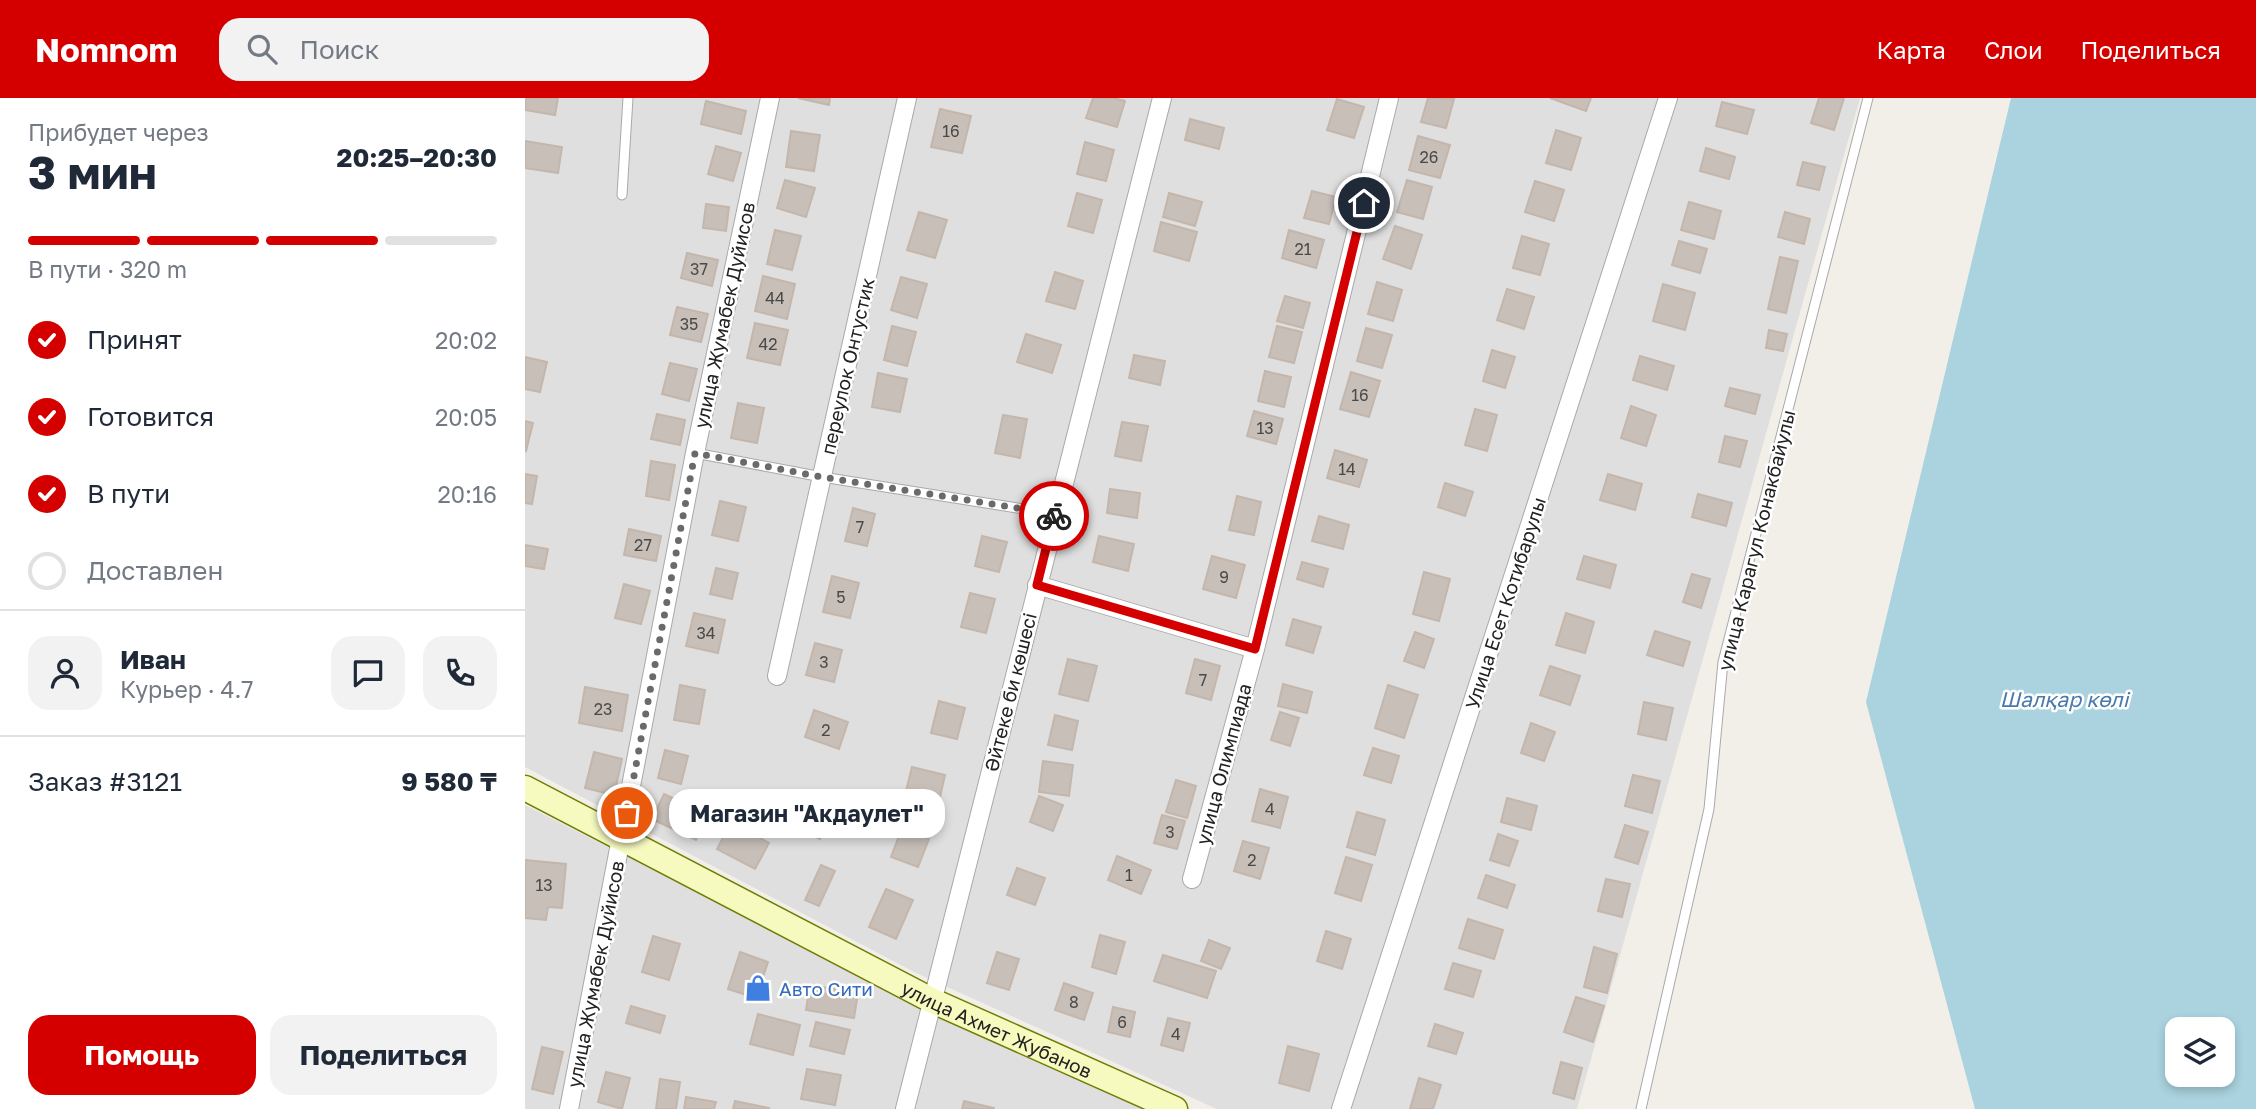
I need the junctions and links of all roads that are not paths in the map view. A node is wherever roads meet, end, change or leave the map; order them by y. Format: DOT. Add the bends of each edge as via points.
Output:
graph roads {
  1 [pos="628,98"];
  2 [pos="769,98"];
  3 [pos="907,98"];
  4 [pos="1162,98"];
  5 [pos="1389,98"];
  6 [pos="1668,98"];
  7 [pos="1868,98"];
  8 [pos="622,195"];
  9 [pos="695,453"];
  10 [pos="822,477"];
  11 [pos="1055,514"];
  12 [pos="1037,585"];
  13 [pos="1255,649"];
  14 [pos="777,676"];
  15 [pos="525,788"];
  16 [pos="622,839"];
  17 [pos="1192,879"];
  18 [pos="933,1001"];
  19 [pos="569,1109"];
  20 [pos="905,1109"];
  21 [pos="1175,1109"];
  22 [pos="1341,1109"];
  23 [pos="1641,1109"];
  1 -- 8 [label="lane"];
  2 -- 9 [label="street, улица Жумабек Дуйисов"];
  3 -- 10 [label="street, переулок Онтустик"];
  4 -- 11 [label="street, Әйтеке би көшесі"];
  5 -- 13 [label="street, улица Олимпиада"];
  6 -- 22 [label="street, Улица Есет Котибарулы"];
  7 -- 23 [label="lane, улица Карагул Конакбайулы" via="1723,662 1709,809"];
  9 -- 10 [label="lane"];
  9 -- 16 [label="street, улица Жумабек Дуйисов"];
  10 -- 11 [label="lane"];
  10 -- 14 [label="street, переулок Онтустик"];
  11 -- 12 [label="street, Әйтеке би көшесі"];
  12 -- 13 [label="street"];
  12 -- 18 [label="street, Әйтеке би көшесі"];
  13 -- 17 [label="street, улица Олимпиада"];
  15 -- 16 [label="main road, улица Ахмет Жубанов"];
  16 -- 18 [label="main road, улица Ахмет Жубанов"];
  16 -- 19 [label="street, улица Жумабек Дуйисов"];
  18 -- 20 [label="street, Әйтеке би көшесі"];
  18 -- 21 [label="main road, улица Ахмет Жубанов"];
}
